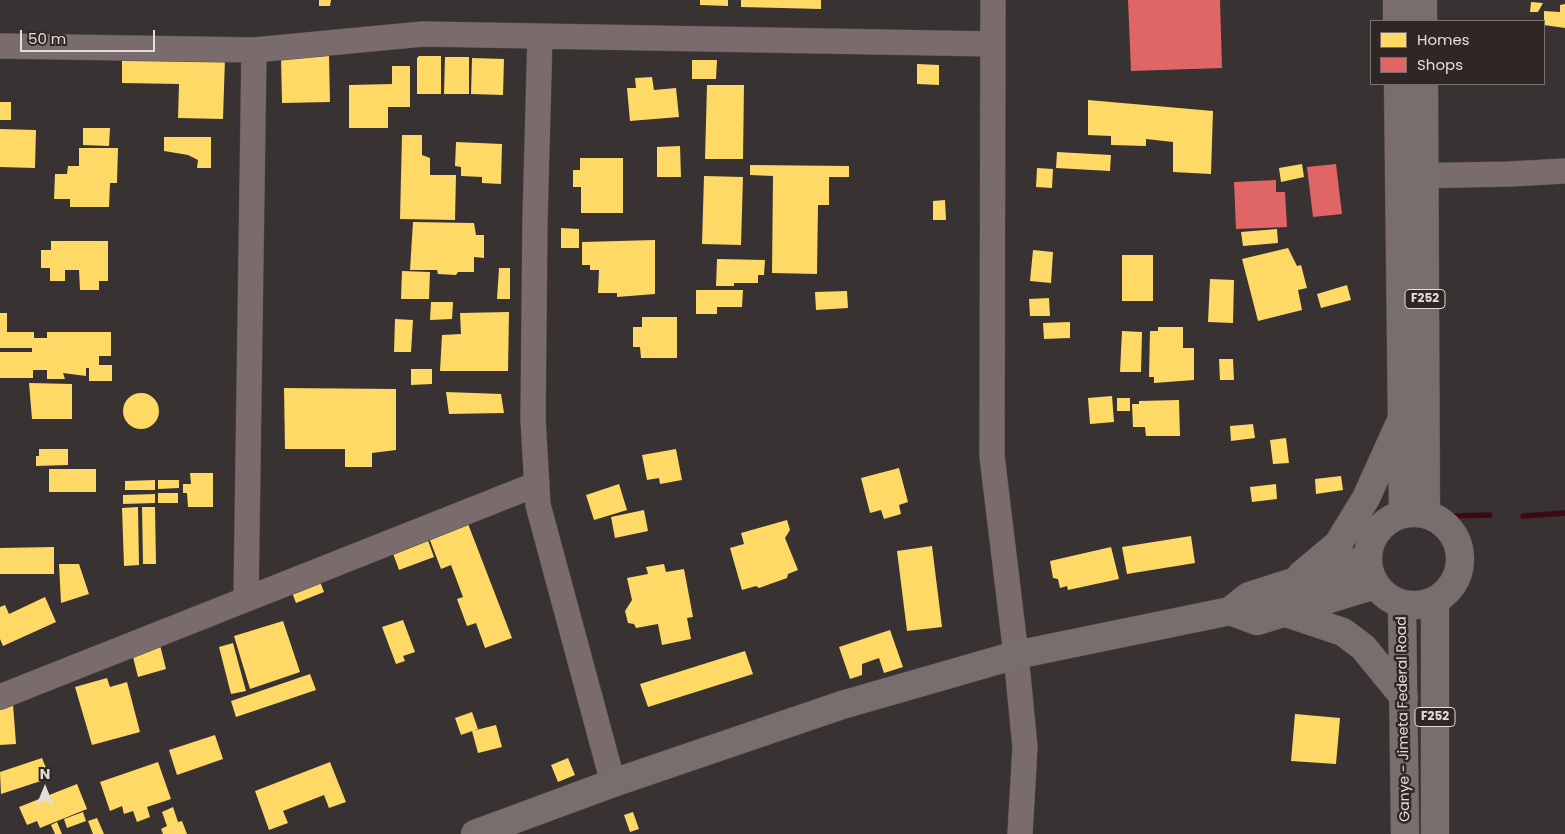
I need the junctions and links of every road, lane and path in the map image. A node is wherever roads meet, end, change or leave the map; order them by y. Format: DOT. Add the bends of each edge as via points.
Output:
graph roads {
  1 [pos="993,0"];
  2 [pos="1397,0"];
  3 [pos="1423,0"];
  4 [pos="1397,20"];
  5 [pos="1423,20"];
  6 [pos="540,36"];
  7 [pos="993,44"];
  8 [pos="0,46"];
  9 [pos="254,50"];
  10 [pos="1398,85"];
  11 [pos="1424,85"];
  12 [pos="1565,171"];
  13 [pos="1412,176"];
  14 [pos="1401,419"];
  15 [pos="537,484"];
  16 [pos="1414,514"];
  17 [pos="1368,558"];
  18 [pos="1292,584"];
  19 [pos="1375,585"];
  20 [pos="246,600"];
  21 [pos="1435,600"];
  22 [pos="1402,604"];
  23 [pos="1230,610"];
  24 [pos="1286,613"];
  25 [pos="1016,656"];
  26 [pos="0,696"];
  27 [pos="1404,697"];
  28 [pos="613,783"];
  29 [pos="475,834"];
  30 [pos="1020,834"];
  31 [pos="1405,834"];
  32 [pos="1435,834"];
  1 -- 7 [label="street"];
  2 -- 4 [label="main road"];
  3 -- 5 [label="main road"];
  6 -- 7 [label="street"];
  6 -- 9 [label="street" via="423,34"];
  6 -- 15 [label="street" via="533,409"];
  7 -- 25 [label="street" via="992,456"];
  8 -- 9 [label="street"];
  9 -- 20 [label="street"];
  10 -- 13 [label="main road, F252"];
  11 -- 13 [label="main road, F252"];
  12 -- 13 [label="street"];
  13 -- 14 [label="main road, F252"];
  13 -- 16 [label="main road, F252"];
  14 -- 16 [label="main road, F252"];
  14 -- 18 [label="main road" via="1366,498 1338,544"];
  15 -- 20 [label="street"];
  15 -- 28 [label="street" via="538,505"];
  16 -- 17 [label="main road" via="1383,524 1371,542"];
  16 -- 21 [label="main road" via="1441,521 1453,533 1460,554 1458,576"];
  17 -- 18 [label="main road"];
  17 -- 19 [label="main road"];
  18 -- 23 [label="main road" via="1249,596"];
  19 -- 22 [label="main road"];
  19 -- 24 [label="main road"];
  20 -- 26 [label="street"];
  21 -- 22 [label="main road" via="1419,605"];
  21 -- 32 [label="main road, Ganye - Jimeta Federal Road / F252"];
  22 -- 27 [label="main road, Ganye - Jimeta Federal Road / F252"];
  23 -- 24 [label="main road" via="1257,621"];
  23 -- 25 [label="main road"];
  24 -- 27 [label="main road" via="1343,632 1363,647"];
  25 -- 28 [label="main road" via="842,705"];
  25 -- 30 [label="street" via="1025,747"];
  27 -- 31 [label="main road, Ganye - Jimeta Federal Road / F252"];
  28 -- 29 [label="main road"];
}
